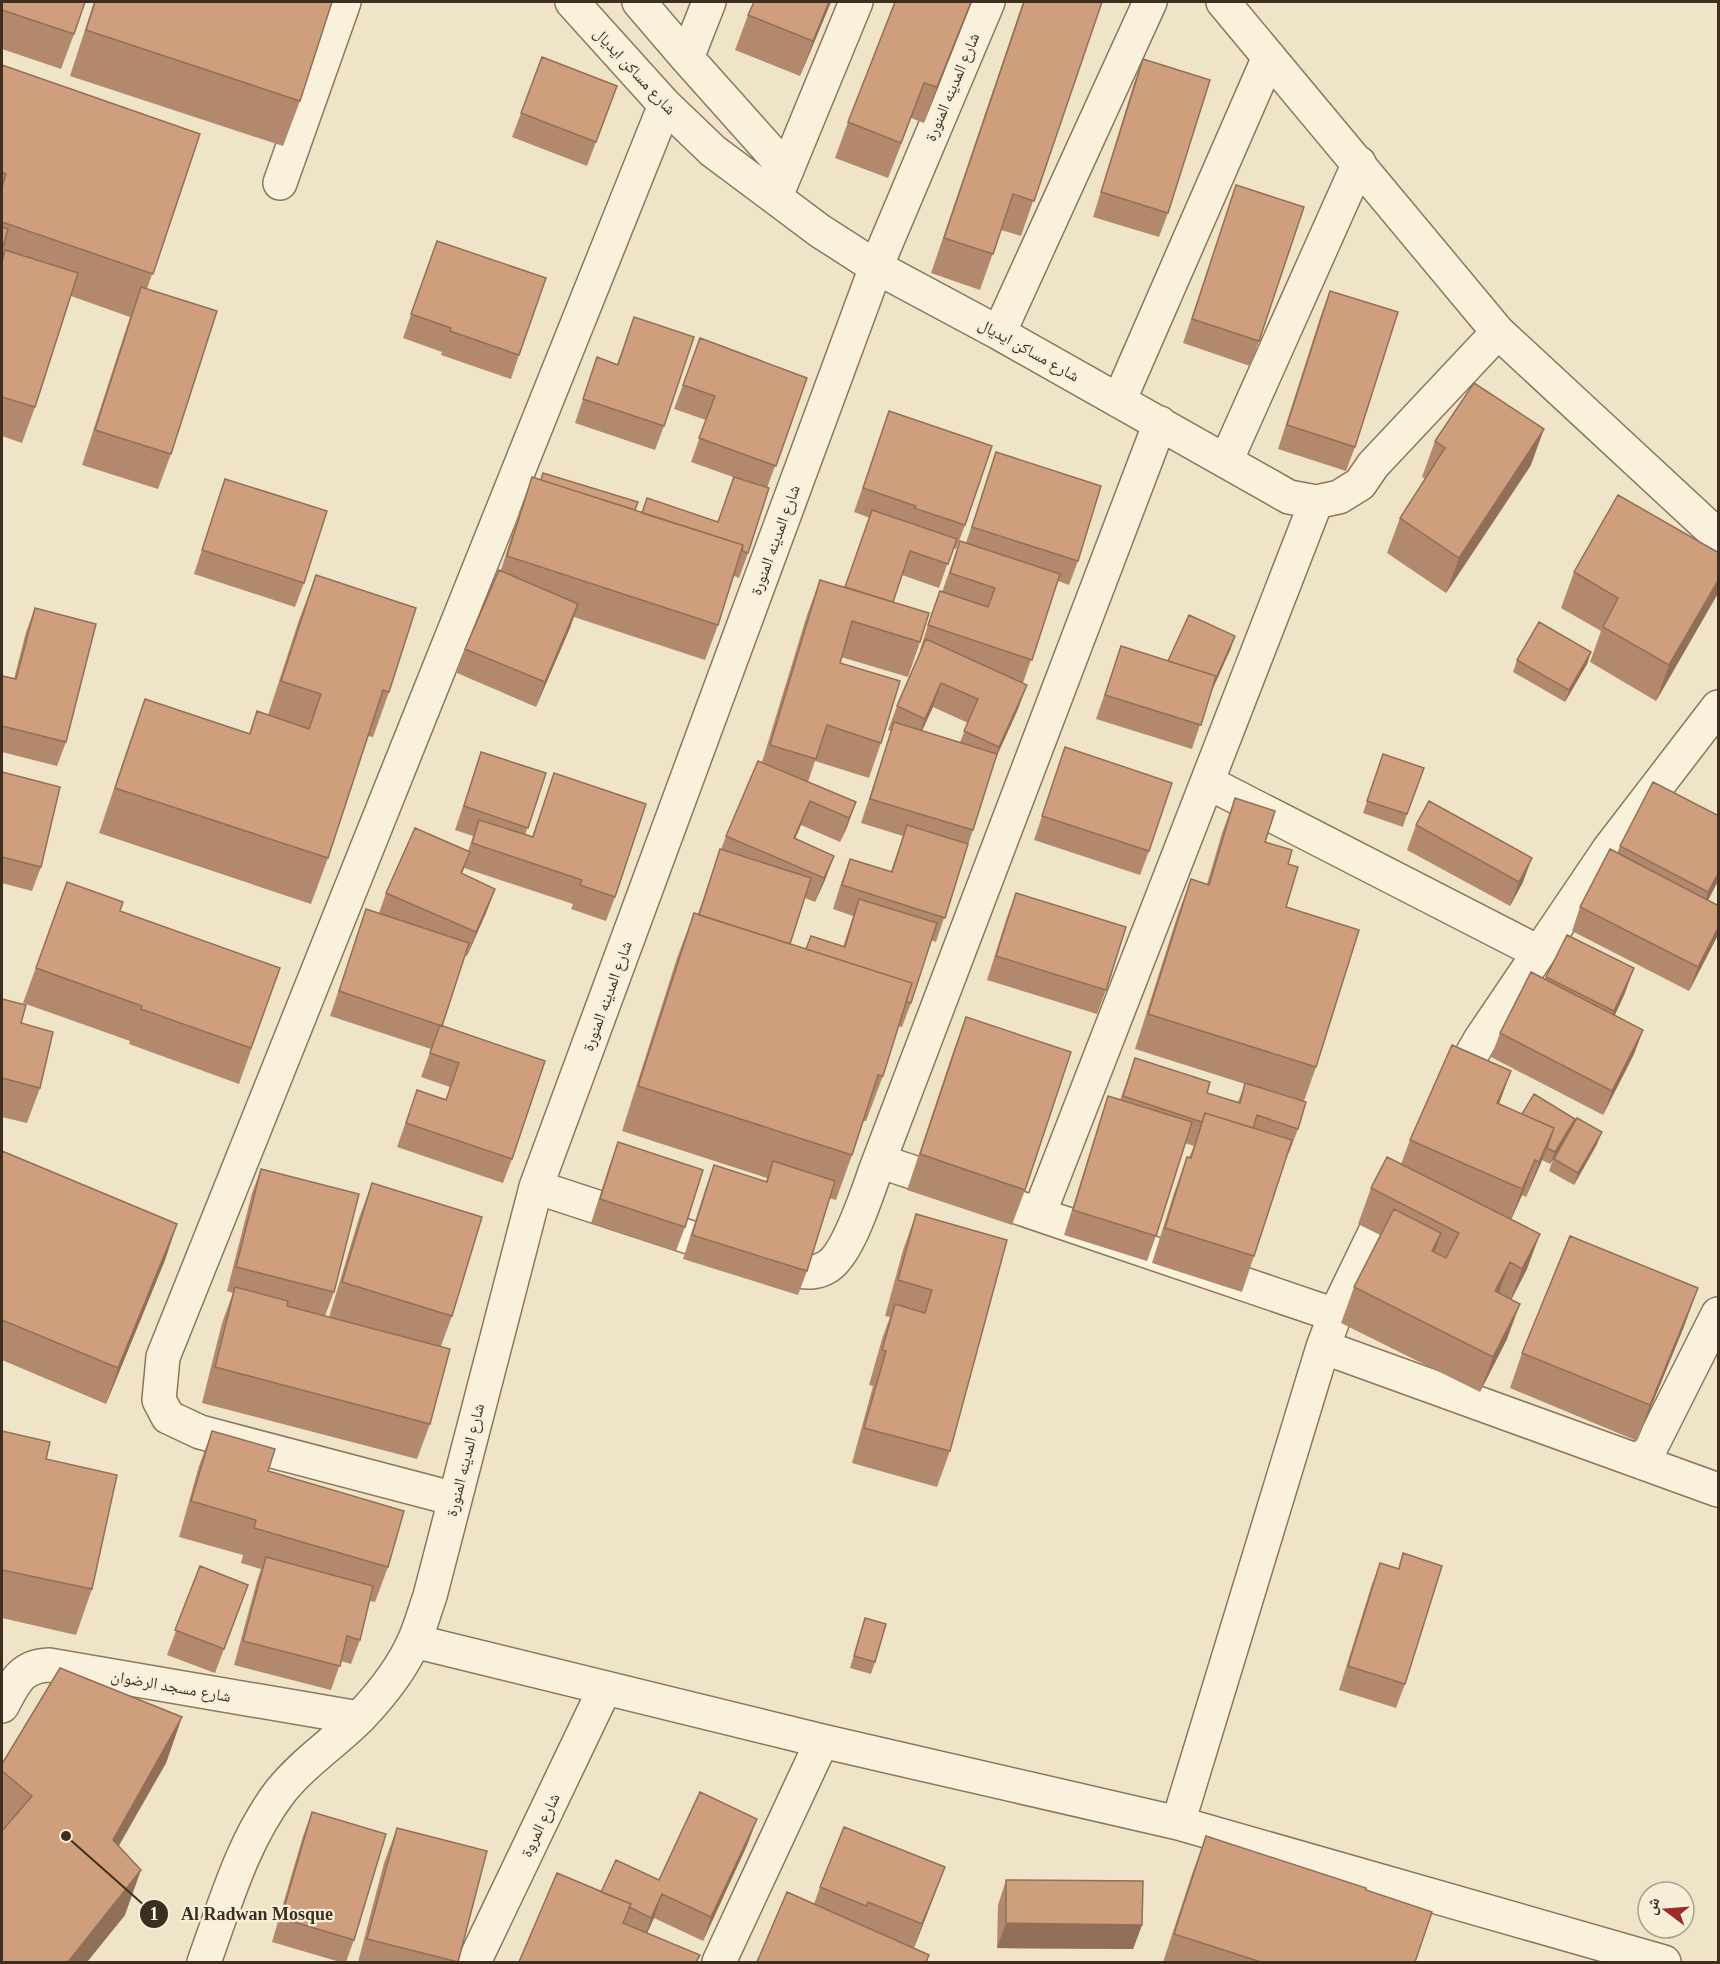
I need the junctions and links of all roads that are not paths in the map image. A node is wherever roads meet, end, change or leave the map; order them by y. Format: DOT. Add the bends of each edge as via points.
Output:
graph roads {
  1 [pos="344,2"];
  2 [pos="572,2"];
  3 [pos="639,2"];
  4 [pos="709,2"];
  5 [pos="856,2"];
  6 [pos="988,2"];
  7 [pos="1150,2"];
  8 [pos="1225,7"];
  9 [pos="1269,57"];
  10 [pos="687,58"];
  11 [pos="665,105"];
  12 [pos="1359,163"];
  13 [pos="280,183"];
  14 [pos="781,184"];
  15 [pos="876,267"];
  16 [pos="1498,332"];
  17 [pos="999,333"];
  18 [pos="1119,400"];
  19 [pos="1160,423"];
  20 [pos="1226,461"];
  21 [pos="1316,502"];
  22 [pos="1719,536"];
  23 [pos="1719,707"];
  24 [pos="1207,782"];
  25 [pos="1538,952"];
  26 [pos="1435,1119"];
  27 [pos="879,1161"];
  28 [pos="1407,1169"];
  29 [pos="536,1187"];
  30 [pos="1039,1214"];
  31 [pos="1719,1314"];
  32 [pos="1335,1315"];
  33 [pos="1323,1347"];
  34 [pos="1643,1463"];
  35 [pos="1719,1490"];
  36 [pos="455,1499"];
  37 [pos="414,1641"];
  38 [pos="605,1688"];
  39 [pos="2,1706"];
  40 [pos="359,1718"];
  41 [pos="822,1741"];
  42 [pos="1178,1823"];
  43 [pos="204,1962"];
  44 [pos="474,1962"];
  45 [pos="720,1962"];
  46 [pos="1664,1962"];
  1 -- 13 [label="street"];
  2 -- 11 [label="street, شارع مساكن ايديال"];
  3 -- 10 [label="street"];
  4 -- 10 [label="street"];
  5 -- 14 [label="street"];
  6 -- 15 [label="street, شارع المدينه المنورة"];
  7 -- 17 [label="street"];
  8 -- 9 [label="street"];
  9 -- 12 [label="street"];
  9 -- 18 [label="street"];
  10 -- 14 [label="street"];
  11 -- 14 [label="street, شارع مساكن ايديال" via="713,151"];
  11 -- 36 [label="street" via="163,1357 159,1400 168,1417 200,1432"];
  12 -- 16 [label="street"];
  12 -- 20 [label="street"];
  14 -- 15 [label="street, شارع مساكن ايديال" via="820,231"];
  15 -- 17 [label="street, شارع مساكن ايديال"];
  15 -- 29 [label="street, شارع المدينه المنورة"];
  16 -- 21 [label="street" via="1359,484 1339,497"];
  16 -- 22 [label="street"];
  17 -- 18 [label="street, شارع مساكن ايديال"];
  18 -- 19 [label="street, شارع مساكن ايديال"];
  19 -- 20 [label="street, شارع مساكن ايديال"];
  19 -- 27 [label="street"];
  20 -- 21 [label="street, شارع مساكن ايديال" via="1289,496"];
  21 -- 24 [label="street"];
  23 -- 25 [label="street" via="1609,849"];
  24 -- 25 [label="street"];
  24 -- 30 [label="street"];
  25 -- 26 [label="street" via="1480,1040"];
  27 -- 29 [label="street" via="841,1253 827,1268 810,1273 793,1271"];
  27 -- 30 [label="street"];
  28 -- 32 [label="street"];
  29 -- 36 [label="street, شارع المدينه المنورة"];
  30 -- 32 [label="street"];
  31 -- 34 [label="street"];
  32 -- 33 [label="street"];
  33 -- 34 [label="street"];
  33 -- 42 [label="street"];
  34 -- 35 [label="street"];
  36 -- 37 [label="street, شارع المدينه المنورة"];
  37 -- 38 [label="street"];
  37 -- 40 [label="street, شارع المدينه المنورة" via="390,1682"];
  38 -- 41 [label="street"];
  38 -- 44 [label="street, شارع المروة"];
  39 -- 40 [label="street, شارع مسجد الرضوان" via="22,1674 30,1668 49,1665"];
  40 -- 43 [label="street, شارع المدينه المنورة" via="307,1763 280,1792 258,1826"];
  41 -- 42 [label="street"];
  41 -- 45 [label="street"];
  42 -- 46 [label="street"];
}
